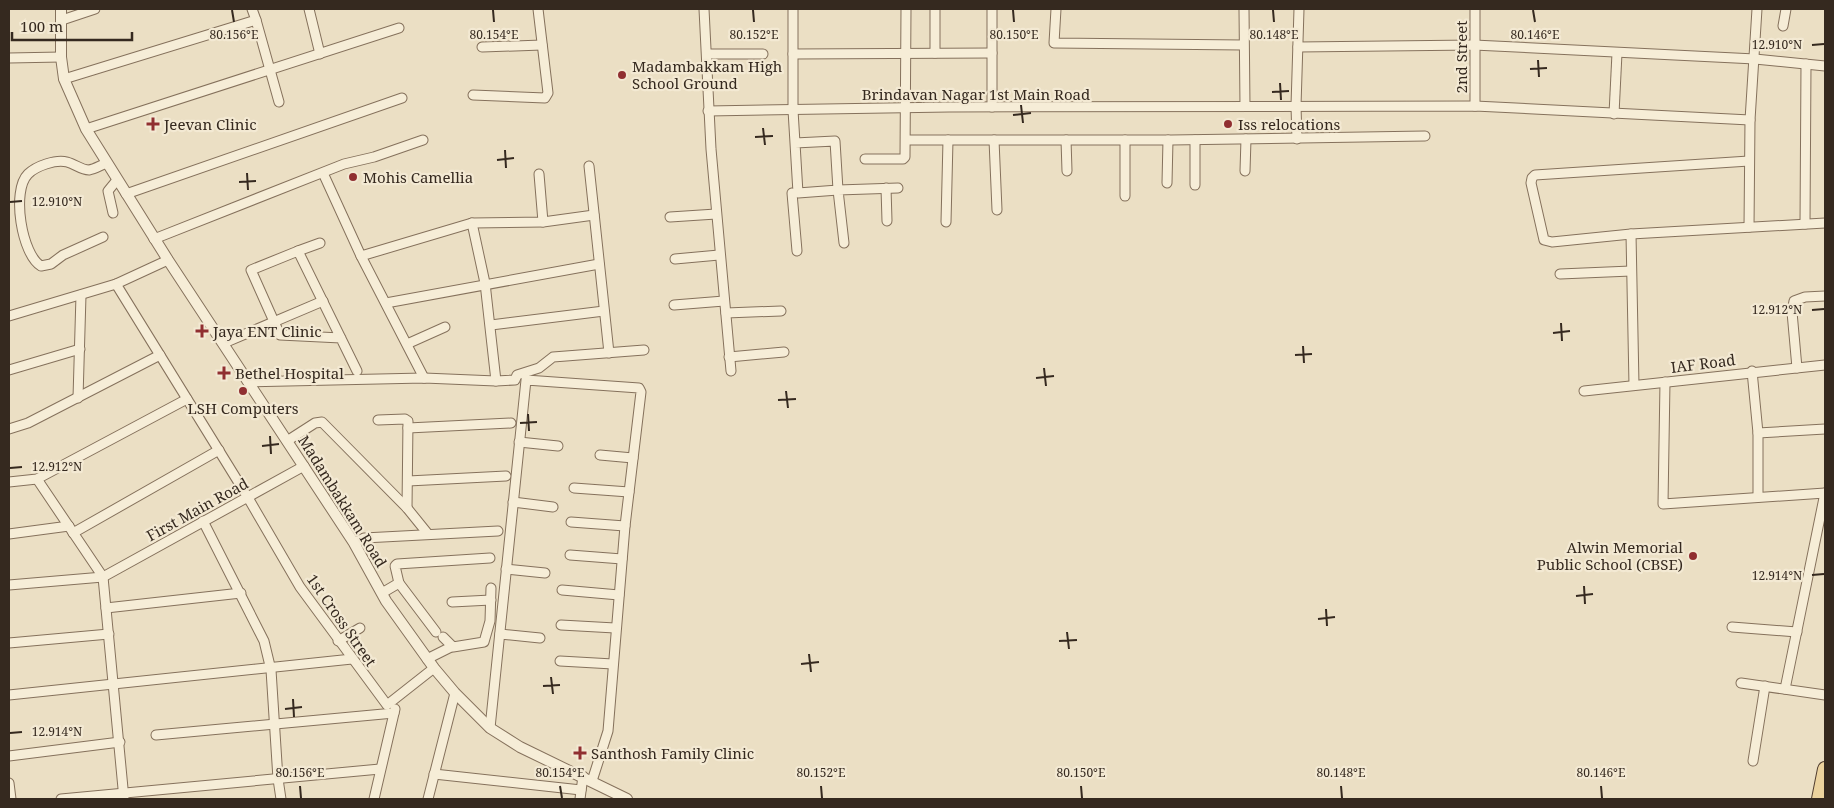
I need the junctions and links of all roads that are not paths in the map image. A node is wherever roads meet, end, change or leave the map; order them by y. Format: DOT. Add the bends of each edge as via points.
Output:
graph roads {
  1 [pos="95,9"];
  2 [pos="252,9"];
  3 [pos="309,9"];
  4 [pos="538,9"];
  5 [pos="704,9"];
  6 [pos="793,9"];
  7 [pos="906,9"];
  8 [pos="935,9"];
  9 [pos="992,9"];
  10 [pos="1056,9"];
  11 [pos="1244,9"];
  12 [pos="1299,9"];
  13 [pos="1475,9"];
  14 [pos="1757,9"];
  15 [pos="1786,9"];
  16 [pos="61,14"];
  17 [pos="256,20"];
  18 [pos="1783,26"];
  19 [pos="399,28"];
  20 [pos="542,45"];
  21 [pos="1243,45"];
  22 [pos="1474,45"];
  23 [pos="482,47"];
  24 [pos="1298,47"];
  25 [pos="1617,52"];
  26 [pos="935,53"];
  27 [pos="992,53"];
  28 [pos="320,54"];
  29 [pos="707,54"];
  30 [pos="763,54"];
  31 [pos="793,54"];
  32 [pos="906,54"];
  33 [pos="60,57"];
  34 [pos="9,58"];
  35 [pos="1755,59"];
  36 [pos="1806,64"];
  37 [pos="1825,66"];
  38 [pos="269,70"];
  39 [pos="64,79"];
  40 [pos="473,95"];
  41 [pos="402,98"];
  42 [pos="279,102"];
  43 [pos="1244,106"];
  44 [pos="1296,106"];
  45 [pos="1476,106"];
  46 [pos="992,107"];
  47 [pos="906,108"];
  48 [pos="793,110"];
  49 [pos="708,111"];
  50 [pos="1614,114"];
  51 [pos="1750,120"];
  52 [pos="86,128"];
  53 [pos="1425,136"];
  54 [pos="1246,139"];
  55 [pos="1297,139"];
  56 [pos="423,140"];
  57 [pos="906,140"];
  58 [pos="948,140"];
  59 [pos="994,140"];
  60 [pos="1066,140"];
  61 [pos="1125,140"];
  62 [pos="1168,140"];
  63 [pos="1195,140"];
  64 [pos="795,143"];
  65 [pos="865,159"];
  66 [pos="1749,161"];
  67 [pos="107,163"];
  68 [pos="589,166"];
  69 [pos="1067,171"];
  70 [pos="1245,171"];
  71 [pos="323,174"];
  72 [pos="539,174"];
  73 [pos="117,180"];
  74 [pos="1167,183"];
  75 [pos="1195,185"];
  76 [pos="886,188"];
  77 [pos="898,188"];
  78 [pos="838,190"];
  79 [pos="791,193"];
  80 [pos="126,194"];
  81 [pos="1125,196"];
  82 [pos="997,210"];
  83 [pos="113,213"];
  84 [pos="716,214"];
  85 [pos="594,215"];
  86 [pos="670,217"];
  87 [pos="543,222"];
  88 [pos="887,222"];
  89 [pos="946,222"];
  90 [pos="1825,223"];
  91 [pos="472,224"];
  92 [pos="1804,224"];
  93 [pos="1749,226"];
  94 [pos="1630,234"];
  95 [pos="104,237"];
  96 [pos="154,239"];
  97 [pos="320,243"];
  98 [pos="844,243"];
  99 [pos="298,251"];
  100 [pos="797,252"];
  101 [pos="719,255"];
  102 [pos="361,256"];
  103 [pos="675,259"];
  104 [pos="168,260"];
  105 [pos="599,264"];
  106 [pos="1631,271"];
  107 [pos="1560,274"];
  108 [pos="116,284"];
  109 [pos="485,284"];
  110 [pos="81,295"];
  111 [pos="1825,296"];
  112 [pos="323,301"];
  113 [pos="724,301"];
  114 [pos="386,303"];
  115 [pos="674,305"];
  116 [pos="604,311"];
  117 [pos="781,311"];
  118 [pos="726,313"];
  119 [pos="9,316"];
  120 [pos="274,321"];
  121 [pos="490,325"];
  122 [pos="445,327"];
  123 [pos="341,338"];
  124 [pos="224,343"];
  125 [pos="407,344"];
  126 [pos="80,349"];
  127 [pos="644,350"];
  128 [pos="784,352"];
  129 [pos="608,353"];
  130 [pos="160,355"];
  131 [pos="729,357"];
  132 [pos="1825,364"];
  133 [pos="1797,368"];
  134 [pos="9,370"];
  135 [pos="358,371"];
  136 [pos="731,371"];
  137 [pos="1752,371"];
  138 [pos="424,378"];
  139 [pos="496,381"];
  140 [pos="248,382"];
  141 [pos="1665,382"];
  142 [pos="1634,385"];
  143 [pos="1584,391"];
  144 [pos="78,398"];
  145 [pos="187,399"];
  146 [pos="378,420"];
  147 [pos="511,423"];
  148 [pos="408,428"];
  149 [pos="9,429"];
  150 [pos="1825,429"];
  151 [pos="1758,433"];
  152 [pos="288,441"];
  153 [pos="520,442"];
  154 [pos="558,446"];
  155 [pos="219,450"];
  156 [pos="600,455"];
  157 [pos="633,458"];
  158 [pos="304,466"];
  159 [pos="506,476"];
  160 [pos="37,480"];
  161 [pos="408,481"];
  162 [pos="9,482"];
  163 [pos="574,488"];
  164 [pos="629,492"];
  165 [pos="1825,493"];
  166 [pos="247,496"];
  167 [pos="1758,497"];
  168 [pos="513,502"];
  169 [pos="407,508"];
  170 [pos="552,508"];
  171 [pos="203,521"];
  172 [pos="571,522"];
  173 [pos="625,526"];
  174 [pos="71,529"];
  175 [pos="498,531"];
  176 [pos="9,534"];
  177 [pos="428,534"];
  178 [pos="354,543"];
  179 [pos="570,555"];
  180 [pos="490,558"];
  181 [pos="622,559"];
  182 [pos="506,569"];
  183 [pos="545,573"];
  184 [pos="103,577"];
  185 [pos="399,583"];
  186 [pos="9,585"];
  187 [pos="491,588"];
  188 [pos="562,590"];
  189 [pos="241,593"];
  190 [pos="382,593"];
  191 [pos="619,595"];
  192 [pos="491,600"];
  193 [pos="452,602"];
  194 [pos="106,608"];
  195 [pos="561,625"];
  196 [pos="1732,627"];
  197 [pos="360,628"];
  198 [pos="615,628"];
  199 [pos="1797,632"];
  200 [pos="109,634"];
  201 [pos="500,634"];
  202 [pos="540,638"];
  203 [pos="338,641"];
  204 [pos="9,644"];
  205 [pos="451,647"];
  206 [pos="352,659"];
  207 [pos="427,659"];
  208 [pos="560,661"];
  209 [pos="613,664"];
  210 [pos="434,668"];
  211 [pos="270,670"];
  212 [pos="1741,683"];
  213 [pos="115,685"];
  214 [pos="1765,686"];
  215 [pos="1785,689"];
  216 [pos="454,693"];
  217 [pos="9,695"];
  218 [pos="1825,695"];
  219 [pos="391,702"];
  220 [pos="382,713"];
  221 [pos="394,713"];
  222 [pos="274,725"];
  223 [pos="490,728"];
  224 [pos="156,735"];
  225 [pos="120,742"];
  226 [pos="9,756"];
  227 [pos="1753,761"];
  228 [pos="380,769"];
  229 [pos="1825,769"];
  230 [pos="434,774"];
  231 [pos="583,776"];
  232 [pos="278,779"];
  233 [pos="592,782"];
  234 [pos="9,783"];
  235 [pos="580,795"];
  236 [pos="124,797"];
  237 [pos="11,799"];
  238 [pos="61,799"];
  239 [pos="281,799"];
  240 [pos="374,799"];
  241 [pos="428,799"];
  242 [pos="628,799"];
  243 [pos="1819,799"];
  1 -- 16 [label="street"];
  2 -- 17 [label="street"];
  3 -- 28 [label="street"];
  4 -- 20 [label="street"];
  5 -- 29 [label="street"];
  6 -- 31 [label="street"];
  7 -- 32 [label="street"];
  8 -- 26 [label="street"];
  9 -- 27 [label="street"];
  10 -- 21 [label="street" via="1054,43"];
  11 -- 21 [label="street"];
  12 -- 24 [label="street"];
  13 -- 22 [label="street, 2nd Street"];
  14 -- 35 [label="street"];
  15 -- 18 [label="street"];
  16 -- 33 [label="street, Madambakkam Road"];
  17 -- 38 [label="street"];
  17 -- 39 [label="street"];
  19 -- 28 [label="street"];
  20 -- 23 [label="street"];
  20 -- 40 [label="street" via="546,98"];
  21 -- 43 [label="street"];
  22 -- 24 [label="street"];
  22 -- 25 [label="street"];
  22 -- 45 [label="street, 2nd Street"];
  24 -- 44 [label="street"];
  25 -- 35 [label="street"];
  25 -- 50 [label="street"];
  26 -- 27 [label="street"];
  26 -- 32 [label="street"];
  27 -- 46 [label="street"];
  28 -- 38 [label="street"];
  29 -- 30 [label="street"];
  29 -- 49 [label="street"];
  31 -- 32 [label="street"];
  31 -- 48 [label="street"];
  32 -- 47 [label="street"];
  33 -- 34 [label="street"];
  33 -- 39 [label="street, Madambakkam Road"];
  35 -- 36 [label="street"];
  35 -- 51 [label="street"];
  36 -- 37 [label="street"];
  36 -- 92 [label="street"];
  38 -- 42 [label="street"];
  38 -- 52 [label="street"];
  39 -- 52 [label="street, Madambakkam Road"];
  41 -- 80 [label="street"];
  43 -- 44 [label="street, Brindavan Nagar 1st Main Road"];
  43 -- 46 [label="street, Brindavan Nagar 1st Main Road"];
  44 -- 45 [label="street, Brindavan Nagar 1st Main Road"];
  44 -- 55 [label="street"];
  45 -- 50 [label="street, Brindavan Nagar 1st Main Road"];
  46 -- 47 [label="street, Brindavan Nagar 1st Main Road"];
  47 -- 48 [label="street, Brindavan Nagar 1st Main Road"];
  47 -- 57 [label="street"];
  48 -- 49 [label="street, Brindavan Nagar 1st Main Road"];
  48 -- 64 [label="street"];
  49 -- 84 [label="street"];
  50 -- 51 [label="street, Brindavan Nagar 1st Main Road"];
  51 -- 66 [label="street"];
  52 -- 67 [label="street, Madambakkam Road"];
  53 -- 55 [label="street"];
  54 -- 55 [label="street"];
  54 -- 63 [label="street"];
  54 -- 70 [label="street"];
  56 -- 71 [label="street" via="344,164"];
  57 -- 58 [label="street"];
  57 -- 65 [label="street" via="903,160"];
  58 -- 59 [label="street"];
  58 -- 89 [label="street"];
  59 -- 60 [label="street"];
  59 -- 82 [label="street"];
  60 -- 61 [label="street"];
  60 -- 69 [label="street"];
  61 -- 62 [label="street"];
  61 -- 81 [label="street"];
  62 -- 63 [label="street"];
  62 -- 74 [label="street"];
  63 -- 75 [label="street"];
  64 -- 78 [label="street" via="835,141"];
  64 -- 79 [label="street"];
  66 -- 93 [label="street"];
  66 -- 94 [label="street" via="1541,173 1532,178 1547,242"];
  67 -- 73 [label="street, Madambakkam Road"];
  67 -- 95 [label="street" via="90,170 66,161 42,166 27,175 19,205 27,248 35,263 41,266"];
  68 -- 85 [label="street"];
  71 -- 96 [label="street"];
  71 -- 102 [label="street"];
  72 -- 87 [label="street"];
  73 -- 80 [label="street, Madambakkam Road"];
  73 -- 83 [label="street" via="108,191"];
  76 -- 77 [label="street"];
  76 -- 78 [label="street"];
  76 -- 88 [label="street"];
  78 -- 79 [label="street"];
  78 -- 98 [label="street"];
  79 -- 100 [label="street"];
  80 -- 96 [label="street, Madambakkam Road"];
  84 -- 86 [label="street"];
  84 -- 101 [label="street"];
  85 -- 87 [label="street"];
  85 -- 105 [label="street"];
  87 -- 91 [label="street"];
  90 -- 92 [label="street"];
  91 -- 102 [label="street"];
  91 -- 109 [label="street"];
  92 -- 93 [label="street"];
  93 -- 94 [label="street"];
  94 -- 106 [label="street"];
  96 -- 104 [label="street, Madambakkam Road"];
  97 -- 99 [label="street"];
  99 -- 112 [label="street"];
  99 -- 120 [label="street" via="252,270"];
  101 -- 103 [label="street"];
  101 -- 113 [label="street"];
  102 -- 114 [label="street"];
  104 -- 108 [label="street"];
  104 -- 124 [label="street, Madambakkam Road"];
  105 -- 109 [label="street"];
  105 -- 116 [label="street"];
  106 -- 107 [label="street"];
  106 -- 142 [label="street"];
  108 -- 110 [label="street"];
  108 -- 130 [label="street, 1st Cross Street"];
  109 -- 114 [label="street"];
  109 -- 121 [label="street"];
  110 -- 119 [label="street"];
  110 -- 126 [label="street"];
  111 -- 133 [label="street" via="1805,297 1794,302"];
  112 -- 120 [label="street"];
  112 -- 123 [label="street"];
  113 -- 115 [label="street"];
  113 -- 118 [label="street"];
  114 -- 125 [label="street"];
  116 -- 121 [label="street"];
  116 -- 129 [label="street"];
  117 -- 118 [label="street"];
  118 -- 131 [label="street"];
  120 -- 123 [label="street" via="280,335"];
  120 -- 124 [label="street"];
  121 -- 139 [label="street"];
  122 -- 125 [label="street"];
  123 -- 135 [label="street"];
  124 -- 140 [label="street, Madambakkam Road"];
  125 -- 138 [label="street"];
  126 -- 134 [label="street"];
  126 -- 144 [label="street"];
  127 -- 129 [label="street"];
  128 -- 131 [label="street"];
  129 -- 139 [label="street" via="553,357 539,368 517,375 515,380"];
  130 -- 144 [label="street"];
  130 -- 145 [label="street, 1st Cross Street"];
  131 -- 136 [label="street"];
  132 -- 133 [label="street, IAF Road"];
  133 -- 137 [label="street, IAF Road"];
  137 -- 141 [label="street, IAF Road"];
  137 -- 151 [label="street"];
  138 -- 139 [label="street"];
  138 -- 140 [label="street"];
  140 -- 152 [label="street, Madambakkam Road"];
  141 -- 142 [label="street, IAF Road"];
  141 -- 167 [label="street" via="1663,504"];
  142 -- 143 [label="street, IAF Road"];
  144 -- 149 [label="street"];
  145 -- 155 [label="street, 1st Cross Street"];
  145 -- 160 [label="street"];
  146 -- 148 [label="street" via="405,419"];
  147 -- 148 [label="street"];
  148 -- 161 [label="street"];
  150 -- 151 [label="street"];
  151 -- 167 [label="street"];
  152 -- 158 [label="street, Madambakkam Road"];
  152 -- 169 [label="street" via="315,423 322,422"];
  153 -- 154 [label="street"];
  153 -- 157 [label="street" via="526,380 636,387 641,392"];
  153 -- 168 [label="street"];
  155 -- 166 [label="street, 1st Cross Street"];
  155 -- 174 [label="street"];
  156 -- 157 [label="street"];
  157 -- 164 [label="street"];
  158 -- 166 [label="street, First Main Road"];
  158 -- 178 [label="street, Madambakkam Road"];
  159 -- 161 [label="street"];
  160 -- 162 [label="street"];
  160 -- 174 [label="street"];
  161 -- 169 [label="street"];
  163 -- 164 [label="street"];
  164 -- 173 [label="street"];
  165 -- 167 [label="street"];
  165 -- 199 [label="street"];
  166 -- 171 [label="street, First Main Road"];
  166 -- 203 [label="street, 1st Cross Street" via="300,587"];
  168 -- 170 [label="street"];
  168 -- 182 [label="street"];
  169 -- 177 [label="street"];
  171 -- 184 [label="street, First Main Road"];
  171 -- 189 [label="street"];
  172 -- 173 [label="street"];
  173 -- 181 [label="street"];
  174 -- 176 [label="street"];
  174 -- 184 [label="street"];
  175 -- 177 [label="street"];
  177 -- 178 [label="street" via="364,538"];
  178 -- 190 [label="street, Madambakkam Road"];
  179 -- 181 [label="street"];
  180 -- 185 [label="street" via="397,564"];
  181 -- 191 [label="street"];
  182 -- 183 [label="street"];
  182 -- 201 [label="street"];
  184 -- 186 [label="street"];
  184 -- 194 [label="street"];
  185 -- 190 [label="street"];
  185 -- 205 [label="street"];
  187 -- 192 [label="street"];
  188 -- 191 [label="street"];
  189 -- 194 [label="street"];
  189 -- 211 [label="street" via="264,641"];
  190 -- 207 [label="street, Madambakkam Road"];
  191 -- 198 [label="street"];
  192 -- 193 [label="street"];
  192 -- 205 [label="street" via="484,642"];
  194 -- 200 [label="street"];
  195 -- 198 [label="street"];
  196 -- 199 [label="street"];
  197 -- 203 [label="street"];
  198 -- 209 [label="street"];
  199 -- 215 [label="street"];
  200 -- 204 [label="street"];
  200 -- 213 [label="street"];
  201 -- 202 [label="street"];
  201 -- 223 [label="street"];
  203 -- 206 [label="street, 1st Cross Street"];
  205 -- 207 [label="street"];
  206 -- 211 [label="street"];
  206 -- 219 [label="street, 1st Cross Street"];
  207 -- 210 [label="street, Madambakkam Road"];
  208 -- 209 [label="street"];
  209 -- 233 [label="street" via="608,731"];
  210 -- 216 [label="street, Madambakkam Road"];
  210 -- 219 [label="street"];
  211 -- 213 [label="street"];
  211 -- 222 [label="street"];
  212 -- 214 [label="street"];
  213 -- 217 [label="street"];
  213 -- 225 [label="street"];
  214 -- 215 [label="street"];
  214 -- 227 [label="street"];
  215 -- 218 [label="street"];
  216 -- 223 [label="street, Madambakkam Road"];
  216 -- 230 [label="street"];
  219 -- 220 [label="street"];
  219 -- 221 [label="street"];
  220 -- 221 [label="street"];
  220 -- 222 [label="street"];
  221 -- 228 [label="street"];
  222 -- 224 [label="street"];
  222 -- 232 [label="street"];
  223 -- 231 [label="street, Madambakkam Road" via="520,747"];
  225 -- 226 [label="street"];
  225 -- 236 [label="street"];
  228 -- 232 [label="street"];
  228 -- 240 [label="street"];
  229 -- 243 [label="main road"];
  230 -- 235 [label="street"];
  230 -- 241 [label="street"];
  231 -- 233 [label="street, Madambakkam Road"];
  231 -- 235 [label="street"];
  232 -- 236 [label="street"];
  232 -- 239 [label="street"];
  233 -- 242 [label="street, Madambakkam Road"];
  234 -- 237 [label="street"];
  236 -- 238 [label="street"];
}
